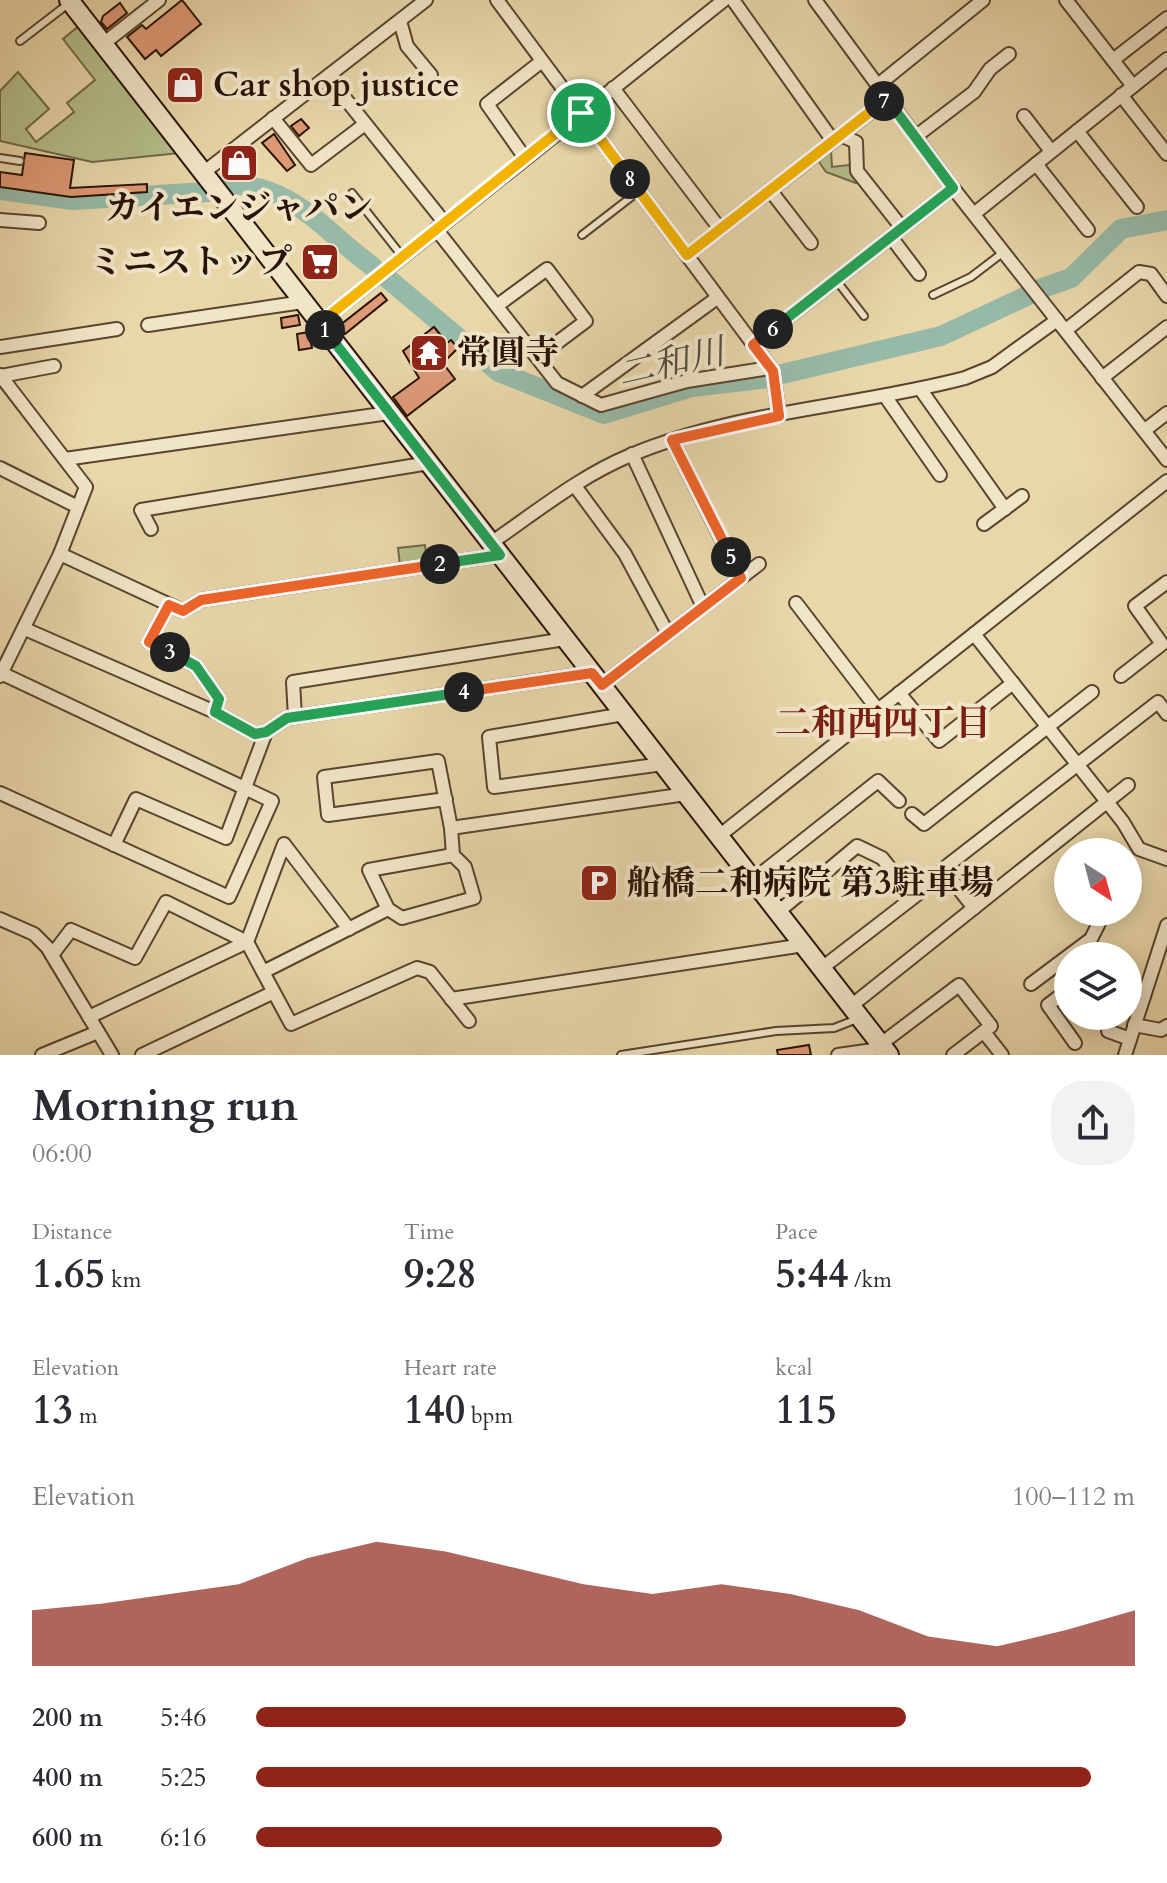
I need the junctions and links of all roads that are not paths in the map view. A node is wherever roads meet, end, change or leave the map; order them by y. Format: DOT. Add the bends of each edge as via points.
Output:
graph roads {
  1 [pos="159,0"];
  2 [pos="426,0"];
  3 [pos="497,0"];
  4 [pos="724,0"];
  5 [pos="733,0"];
  6 [pos="815,0"];
  7 [pos="983,0"];
  8 [pos="1084,0"];
  9 [pos="70,1"];
  10 [pos="1070,4"];
  11 [pos="1167,18"];
  12 [pos="400,21"];
  13 [pos="20,41"];
  14 [pos="103,44"];
  15 [pos="1009,54"];
  16 [pos="1167,59"];
  17 [pos="1113,60"];
  18 [pos="542,61"];
  19 [pos="431,75"];
  20 [pos="328,77"];
  21 [pos="878,85"];
  22 [pos="1133,86"];
  23 [pos="613,88"];
  24 [pos="1121,95"];
  25 [pos="887,99"];
  26 [pos="581,113"];
  27 [pos="1024,116"];
  28 [pos="273,118"];
  29 [pos="365,124"];
  30 [pos="1077,131"];
  31 [pos="915,137"];
  32 [pos="837,138"];
  33 [pos="1051,151"];
  34 [pos="1167,154"];
  35 [pos="0,158"];
  36 [pos="525,158"];
  37 [pos="20,161"];
  38 [pos="1036,164"];
  39 [pos="203,173"];
  40 [pos="953,188"];
  41 [pos="770,190"];
  42 [pos="639,191"];
  43 [pos="352,193"];
  44 [pos="1137,207"];
  45 [pos="975,213"];
  46 [pos="0,220"];
  47 [pos="39,223"];
  48 [pos="440,226"];
  49 [pos="902,228"];
  50 [pos="720,229"];
  51 [pos="1088,230"];
  52 [pos="582,235"];
  53 [pos="891,237"];
  54 [pos="811,243"];
  55 [pos="1005,251"];
  56 [pos="687,255"];
  57 [pos="402,256"];
  58 [pos="919,274"];
  59 [pos="836,280"];
  60 [pos="933,295"];
  61 [pos="1167,296"];
  62 [pos="717,298"];
  63 [pos="303,302"];
  64 [pos="498,305"];
  65 [pos="864,316"];
  66 [pos="320,323"];
  67 [pos="148,325"];
  68 [pos="1062,325"];
  69 [pos="1167,327"];
  70 [pos="117,329"];
  71 [pos="753,345"];
  72 [pos="0,347"];
  73 [pos="538,357"];
  74 [pos="54,366"];
  75 [pos="772,374"];
  76 [pos="0,376"];
  77 [pos="1102,378"];
  78 [pos="921,390"];
  79 [pos="582,396"];
  80 [pos="885,396"];
  81 [pos="389,413"];
  82 [pos="1167,413"];
  83 [pos="779,416"];
  84 [pos="1145,430"];
  85 [pos="672,440"];
  86 [pos="632,454"];
  87 [pos="65,459"];
  88 [pos="1167,460"];
  89 [pos="429,463"];
  90 [pos="0,468"];
  91 [pos="940,475"];
  92 [pos="1167,481"];
  93 [pos="575,486"];
  94 [pos="1022,496"];
  95 [pos="78,507"];
  96 [pos="1005,509"];
  97 [pos="984,524"];
  98 [pos="151,529"];
  99 [pos="495,549"];
  100 [pos="60,554"];
  101 [pos="759,564"];
  102 [pos="741,578"];
  103 [pos="1167,582"];
  104 [pos="796,603"];
  105 [pos="169,605"];
  106 [pos="703,607"];
  107 [pos="25,629"];
  108 [pos="668,634"];
  109 [pos="974,634"];
  110 [pos="565,639"];
  111 [pos="1,675"];
  112 [pos="1121,676"];
  113 [pos="597,679"];
  114 [pos="1013,683"];
  115 [pos="1092,692"];
  116 [pos="899,693"];
  117 [pos="878,710"];
  118 [pos="215,712"];
  119 [pos="624,714"];
  120 [pos="1167,714"];
  121 [pos="295,717"];
  122 [pos="1047,727"];
  123 [pos="266,732"];
  124 [pos="663,764"];
  125 [pos="1076,765"];
  126 [pos="1128,785"];
  127 [pos="246,789"];
  128 [pos="0,793"];
  129 [pos="686,794"];
  130 [pos="446,799"];
  131 [pos="899,801"];
  132 [pos="1107,802"];
  133 [pos="912,814"];
  134 [pos="451,828"];
  135 [pos="719,836"];
  136 [pos="114,845"];
  137 [pos="453,855"];
  138 [pos="1167,859"];
  139 [pos="894,873"];
  140 [pos="753,880"];
  141 [pos="923,890"];
  142 [pos="974,908"];
  143 [pos="388,909"];
  144 [pos="778,912"];
  145 [pos="0,919"];
  146 [pos="1167,925"];
  147 [pos="349,929"];
  148 [pos="247,942"];
  149 [pos="804,945"];
  150 [pos="52,955"];
  151 [pos="1054,967"];
  152 [pos="822,968"];
  153 [pos="263,972"];
  154 [pos="1031,984"];
  155 [pos="272,993"];
  156 [pos="1144,996"];
  157 [pos="451,999"];
  158 [pos="1142,1002"];
  159 [pos="855,1011"];
  160 [pos="89,1017"];
  161 [pos="469,1021"];
  162 [pos="1142,1027"];
  163 [pos="1066,1030"];
  164 [pos="1133,1030"];
  165 [pos="1108,1031"];
  166 [pos="98,1032"];
  167 [pos="984,1032"];
  168 [pos="1165,1032"];
  169 [pos="1130,1039"];
  170 [pos="1075,1043"];
  171 [pos="885,1050"];
  172 [pos="42,1055"];
  173 [pos="112,1055"];
  174 [pos="142,1055"];
  175 [pos="621,1055"];
  176 [pos="838,1055"];
  177 [pos="953,1055"];
  178 [pos="1002,1055"];
  179 [pos="1125,1055"];
  1 -- 14 [label="street"];
  2 -- 12 [label="street"];
  3 -- 18 [label="street"];
  4 -- 23 [label="street"];
  5 -- 32 [label="street"];
  6 -- 21 [label="street"];
  7 -- 21 [label="street"];
  8 -- 10 [label="street"];
  9 -- 13 [label="lane"];
  9 -- 14 [label="street"];
  10 -- 17 [label="street"];
  11 -- 17 [label="street"];
  12 -- 19 [label="street" via="407,46"];
  12 -- 20 [label="street"];
  14 -- 39 [label="street"];
  15 -- 31 [label="street" via="974,92"];
  16 -- 22 [label="street"];
  17 -- 22 [label="street"];
  18 -- 26 [label="street"];
  18 -- 36 [label="street" via="487,104"];
  20 -- 28 [label="street"];
  20 -- 29 [label="street"];
  21 -- 25 [label="street"];
  22 -- 24 [label="street"];
  23 -- 26 [label="street"];
  23 -- 50 [label="street"];
  24 -- 30 [label="street"];
  24 -- 34 [label="street"];
  25 -- 31 [label="street"];
  25 -- 32 [label="street"];
  26 -- 36 [label="street"];
  26 -- 42 [label="street"];
  27 -- 33 [label="street"];
  28 -- 29 [label="street" via="311,165"];
  28 -- 39 [label="street"];
  29 -- 48 [label="street"];
  30 -- 33 [label="street"];
  30 -- 44 [label="street"];
  31 -- 40 [label="street"];
  32 -- 41 [label="street"];
  32 -- 49 [label="street" via="856,142 857,171"];
  33 -- 38 [label="street"];
  35 -- 37 [label="lane"];
  36 -- 48 [label="street"];
  38 -- 45 [label="street"];
  38 -- 51 [label="street"];
  39 -- 63 [label="street"];
  40 -- 45 [label="street"];
  40 -- 49 [label="street"];
  41 -- 50 [label="street"];
  41 -- 54 [label="street"];
  42 -- 52 [label="lane"];
  42 -- 56 [label="street"];
  43 -- 57 [label="lane"];
  45 -- 55 [label="street"];
  46 -- 47 [label="street"];
  48 -- 57 [label="street"];
  48 -- 64 [label="street"];
  49 -- 53 [label="street"];
  50 -- 56 [label="street"];
  53 -- 58 [label="street"];
  53 -- 59 [label="street"];
  55 -- 60 [label="lane" via="971,277"];
  55 -- 68 [label="street"];
  56 -- 62 [label="street"];
  57 -- 66 [label="street"];
  59 -- 65 [label="lane"];
  59 -- 71 [label="street"];
  61 -- 68 [label="street" via="1151,274 1134,274"];
  62 -- 71 [label="street"];
  62 -- 79 [label="street"];
  63 -- 66 [label="street"];
  63 -- 67 [label="street"];
  64 -- 73 [label="street"];
  64 -- 73 [label="street" via="547,269 586,321"];
  66 -- 81 [label="street"];
  68 -- 77 [label="street"];
  68 -- 78 [label="street" via="992,367"];
  69 -- 77 [label="street"];
  70 -- 72 [label="street"];
  71 -- 75 [label="street"];
  73 -- 79 [label="street" via="557,383"];
  74 -- 76 [label="street"];
  75 -- 79 [label="street" via="687,381 601,405"];
  75 -- 83 [label="street"];
  76 -- 87 [label="street"];
  77 -- 84 [label="street"];
  78 -- 80 [label="street"];
  78 -- 96 [label="street"];
  80 -- 83 [label="street"];
  80 -- 91 [label="street"];
  81 -- 87 [label="street"];
  81 -- 89 [label="street"];
  82 -- 84 [label="street"];
  83 -- 85 [label="street"];
  84 -- 88 [label="street"];
  85 -- 86 [label="street"];
  85 -- 102 [label="street"];
  86 -- 93 [label="street"];
  86 -- 106 [label="street"];
  87 -- 95 [label="street" via="86,487"];
  89 -- 98 [label="street" via="141,510"];
  89 -- 99 [label="street"];
  90 -- 95 [label="street"];
  92 -- 109 [label="street"];
  93 -- 99 [label="street"];
  93 -- 108 [label="street" via="625,554"];
  94 -- 96 [label="street"];
  95 -- 100 [label="street"];
  96 -- 97 [label="street"];
  99 -- 105 [label="street" via="201,600 183,611"];
  99 -- 110 [label="street"];
  100 -- 105 [label="street"];
  100 -- 107 [label="street"];
  101 -- 102 [label="street"];
  102 -- 106 [label="street"];
  103 -- 112 [label="street" via="1135,606 1162,644"];
  104 -- 117 [label="street"];
  105 -- 118 [label="street" via="149,642 196,666 219,699"];
  106 -- 108 [label="street"];
  107 -- 111 [label="street"];
  107 -- 118 [label="street"];
  108 -- 113 [label="street"];
  109 -- 114 [label="street"];
  109 -- 116 [label="street"];
  110 -- 113 [label="street"];
  110 -- 121 [label="street" via="293,682"];
  111 -- 127 [label="street"];
  113 -- 119 [label="street"];
  113 -- 121 [label="street"];
  114 -- 116 [label="street" via="939,741"];
  114 -- 122 [label="street"];
  115 -- 122 [label="street"];
  116 -- 117 [label="street"];
  117 -- 135 [label="street"];
  118 -- 123 [label="street" via="255,734"];
  119 -- 124 [label="street"];
  119 -- 124 [label="street" via="489,737 494,787"];
  120 -- 125 [label="street" via="1158,702"];
  121 -- 123 [label="street"];
  122 -- 125 [label="street"];
  122 -- 133 [label="street" via="924,824"];
  123 -- 127 [label="street"];
  124 -- 129 [label="street"];
  125 -- 132 [label="street"];
  125 -- 142 [label="street" via="943,869"];
  126 -- 132 [label="street"];
  127 -- 136 [label="street" via="226,838 136,799"];
  127 -- 136 [label="street" via="272,801 229,897"];
  128 -- 136 [label="street"];
  129 -- 134 [label="street"];
  129 -- 135 [label="street"];
  130 -- 130 [label="street" via="438,761 324,777 328,815"];
  130 -- 134 [label="street"];
  131 -- 140 [label="street" via="878,781"];
  132 -- 138 [label="street" via="1139,849"];
  132 -- 142 [label="street"];
  134 -- 137 [label="street"];
  135 -- 140 [label="street"];
  137 -- 143 [label="street" via="369,870"];
  137 -- 143 [label="street" via="465,867 474,898 402,918"];
  139 -- 144 [label="street" via="882,858 857,846"];
  140 -- 144 [label="street"];
  141 -- 152 [label="street"];
  142 -- 159 [label="street"];
  143 -- 147 [label="street"];
  144 -- 149 [label="street"];
  145 -- 150 [label="street" via="40,938"];
  146 -- 156 [label="street"];
  147 -- 148 [label="street" via="284,844"];
  147 -- 153 [label="street"];
  148 -- 150 [label="street" via="166,902 135,958 71,930"];
  148 -- 153 [label="street"];
  148 -- 160 [label="street"];
  149 -- 152 [label="street"];
  149 -- 157 [label="street"];
  150 -- 160 [label="street"];
  151 -- 154 [label="street"];
  152 -- 159 [label="street"];
  153 -- 155 [label="street"];
  155 -- 157 [label="street" via="287,1021 296,1025 417,968 430,972"];
  155 -- 174 [label="street"];
  156 -- 158 [label="street"];
  157 -- 161 [label="street"];
  159 -- 171 [label="street"];
  159 -- 175 [label="lane" via="834,1028 776,1031"];
  160 -- 166 [label="street"];
  162 -- 168 [label="street"];
  163 -- 170 [label="street"];
  164 -- 169 [label="street"];
  165 -- 169 [label="street"];
  166 -- 172 [label="street"];
  166 -- 173 [label="street"];
  167 -- 171 [label="street" via="991,1026 959,985"];
  167 -- 177 [label="street"];
  167 -- 178 [label="street"];
  169 -- 179 [label="street"];
  171 -- 176 [label="street"];
}
